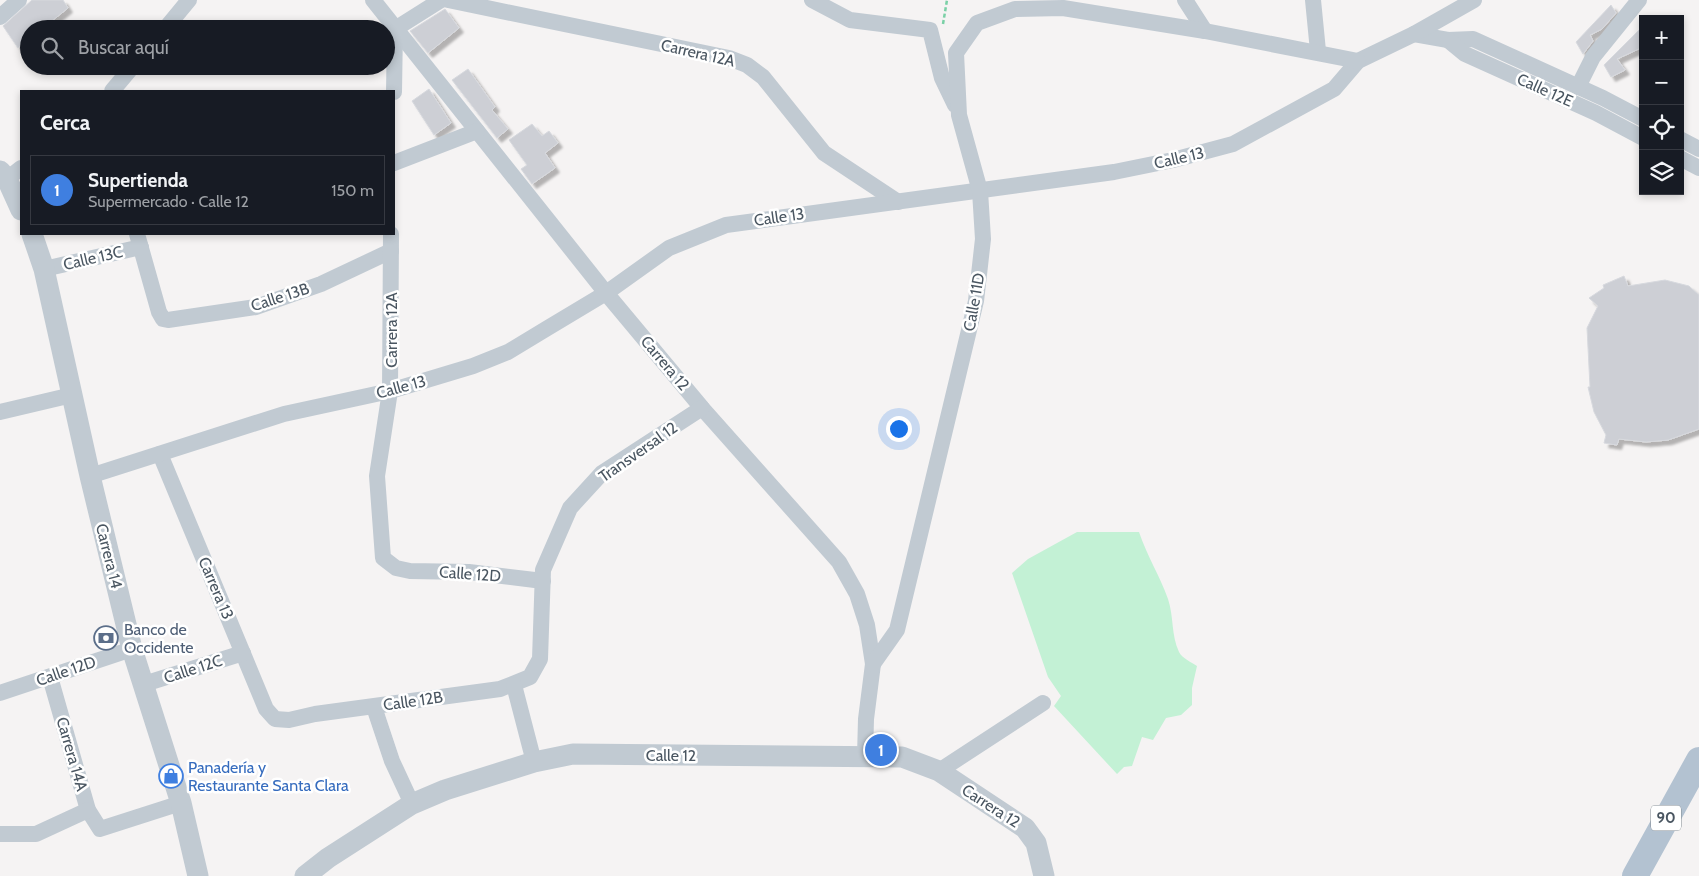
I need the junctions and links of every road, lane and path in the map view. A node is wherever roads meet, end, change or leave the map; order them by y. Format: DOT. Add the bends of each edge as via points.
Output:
graph roads {
  1 [pos="19,0"];
  2 [pos="189,0"];
  3 [pos="373,0"];
  4 [pos="441,0"];
  5 [pos="448,0"];
  6 [pos="812,0"];
  7 [pos="1185,0"];
  8 [pos="1314,0"];
  9 [pos="1474,0"];
  10 [pos="1640,0"];
  11 [pos="1062,4"];
  12 [pos="0,17"];
  13 [pos="172,20"];
  14 [pos="388,20"];
  15 [pos="395,29"];
  16 [pos="1205,30"];
  17 [pos="1414,34"];
  18 [pos="1448,40"];
  19 [pos="1318,51"];
  20 [pos="1358,60"];
  21 [pos="125,75"];
  22 [pos="394,75"];
  23 [pos="1578,87"];
  24 [pos="113,90"];
  25 [pos="394,90"];
  26 [pos="960,115"];
  27 [pos="1639,117"];
  28 [pos="477,131"];
  29 [pos="1639,136"];
  30 [pos="1684,141"];
  31 [pos="1699,148"];
  32 [pos="1684,160"];
  33 [pos="395,163"];
  34 [pos="1699,168"];
  35 [pos="9,173"];
  36 [pos="980,191"];
  37 [pos="898,202"];
  38 [pos="20,207"];
  39 [pos="32,235"];
  40 [pos="391,235"];
  41 [pos="139,240"];
  42 [pos="391,251"];
  43 [pos="44,269"];
  44 [pos="606,293"];
  45 [pos="390,391"];
  46 [pos="72,395"];
  47 [pos="702,408"];
  48 [pos="0,412"];
  49 [pos="160,454"];
  50 [pos="90,476"];
  51 [pos="396,568"];
  52 [pos="543,581"];
  53 [pos="132,649"];
  54 [pos="243,653"];
  55 [pos="873,664"];
  56 [pos="50,677"];
  57 [pos="144,684"];
  58 [pos="514,684"];
  59 [pos="0,693"];
  60 [pos="1043,703"];
  61 [pos="374,707"];
  62 [pos="275,719"];
  63 [pos="865,756"];
  64 [pos="1699,760"];
  65 [pos="534,762"];
  66 [pos="939,771"];
  67 [pos="181,803"];
  68 [pos="412,804"];
  69 [pos="88,810"];
  70 [pos="0,834"];
  71 [pos="198,876"];
  72 [pos="305,876"];
  73 [pos="1044,876"];
  74 [pos="1635,876"];
  1 -- 12 [label="street"];
  2 -- 13 [label="street"];
  3 -- 14 [label="street, Carrera 12"];
  4 -- 15 [label="street"];
  5 -- 37 [label="street, Carrera 12A" via="738,62 763,77 824,152"];
  6 -- 26 [label="street" via="850,20 930,30 942,78"];
  7 -- 16 [label="street"];
  8 -- 19 [label="street"];
  9 -- 17 [label="street, Calle 13"];
  10 -- 23 [label="street" via="1594,57"];
  11 -- 16 [label="street, Calle 11D"];
  11 -- 26 [label="street, Calle 11D" via="1015,9 977,23 956,53"];
  15 -- 28 [label="street, Carrera 12"];
  16 -- 19 [label="street, Calle 11D" via="1244,40"];
  17 -- 18 [label="street, Calle 12E"];
  17 -- 20 [label="street, Calle 13"];
  18 -- 23 [label="street, Calle 12E" via="1473,40"];
  18 -- 29 [label="street, Calle 12E" via="1465,54"];
  19 -- 20 [label="street, Calle 11D"];
  20 -- 36 [label="street, Calle 13" via="1334,89 1233,144 1114,172"];
  21 -- 24 [label="street"];
  22 -- 25 [label="street"];
  23 -- 27 [label="street, Calle 12E"];
  26 -- 36 [label="street, Calle 11D"];
  28 -- 33 [label="street"];
  28 -- 44 [label="street, Carrera 12"];
  30 -- 31 [label="street"];
  32 -- 34 [label="street"];
  35 -- 38 [label="street"];
  36 -- 37 [label="street, Calle 13"];
  36 -- 55 [label="street, Calle 11D" via="983,239 976,300 926,520 897,630"];
  37 -- 44 [label="street, Calle 13" via="726,225 668,248"];
  39 -- 43 [label="street, Carrera 14"];
  40 -- 42 [label="street, Carrera 12A"];
  41 -- 42 [label="street, Calle 13B" via="159,312 168,320 256,306 321,284"];
  41 -- 43 [label="street, Calle 13C"];
  42 -- 45 [label="street, Carrera 12A"];
  43 -- 46 [label="street, Carrera 14"];
  44 -- 45 [label="street, Calle 13" via="508,352"];
  44 -- 47 [label="street, Carrera 12"];
  45 -- 49 [label="street, Calle 13" via="284,414"];
  45 -- 51 [label="street, Carrera 12A" via="377,476 383,558"];
  46 -- 48 [label="street"];
  46 -- 50 [label="street, Carrera 14"];
  47 -- 52 [label="street, Transversal 12" via="602,473 570,508 543,570"];
  47 -- 55 [label="street, Carrera 12" via="838,562 857,594 867,625"];
  49 -- 50 [label="street, Calle 13"];
  49 -- 54 [label="street, Carrera 13"];
  50 -- 53 [label="street, Carrera 14"];
  51 -- 52 [label="street, Calle 12D"];
  52 -- 58 [label="street, Calle 12B" via="540,659 530,677"];
  53 -- 56 [label="street, Calle 12D"];
  53 -- 57 [label="street, Carrera 14"];
  54 -- 57 [label="street, Calle 12C"];
  54 -- 62 [label="street, Carrera 13" via="266,709"];
  55 -- 63 [label="street, Carrera 12"];
  56 -- 59 [label="street, Calle 12D"];
  56 -- 69 [label="street, Carrera 14A"];
  57 -- 67 [label="street, Carrera 14"];
  58 -- 61 [label="street, Calle 12B" via="500,689"];
  58 -- 65 [label="street"];
  60 -- 66 [label="street"];
  61 -- 62 [label="street, Calle 12B" via="289,720"];
  61 -- 68 [label="street" via="392,761"];
  63 -- 65 [label="street, Calle 12" via="573,754"];
  63 -- 66 [label="street, Calle 12" via="902,757"];
  64 -- 74 [label="main road, 90"];
  65 -- 68 [label="street, Calle 12"];
  66 -- 73 [label="street, Carrera 12" via="1025,828 1036,844"];
  67 -- 69 [label="street, Carrera 14A" via="100,829"];
  67 -- 71 [label="street, Carrera 14"];
  68 -- 72 [label="street, Calle 12"];
  69 -- 70 [label="street" via="36,834"];
}
